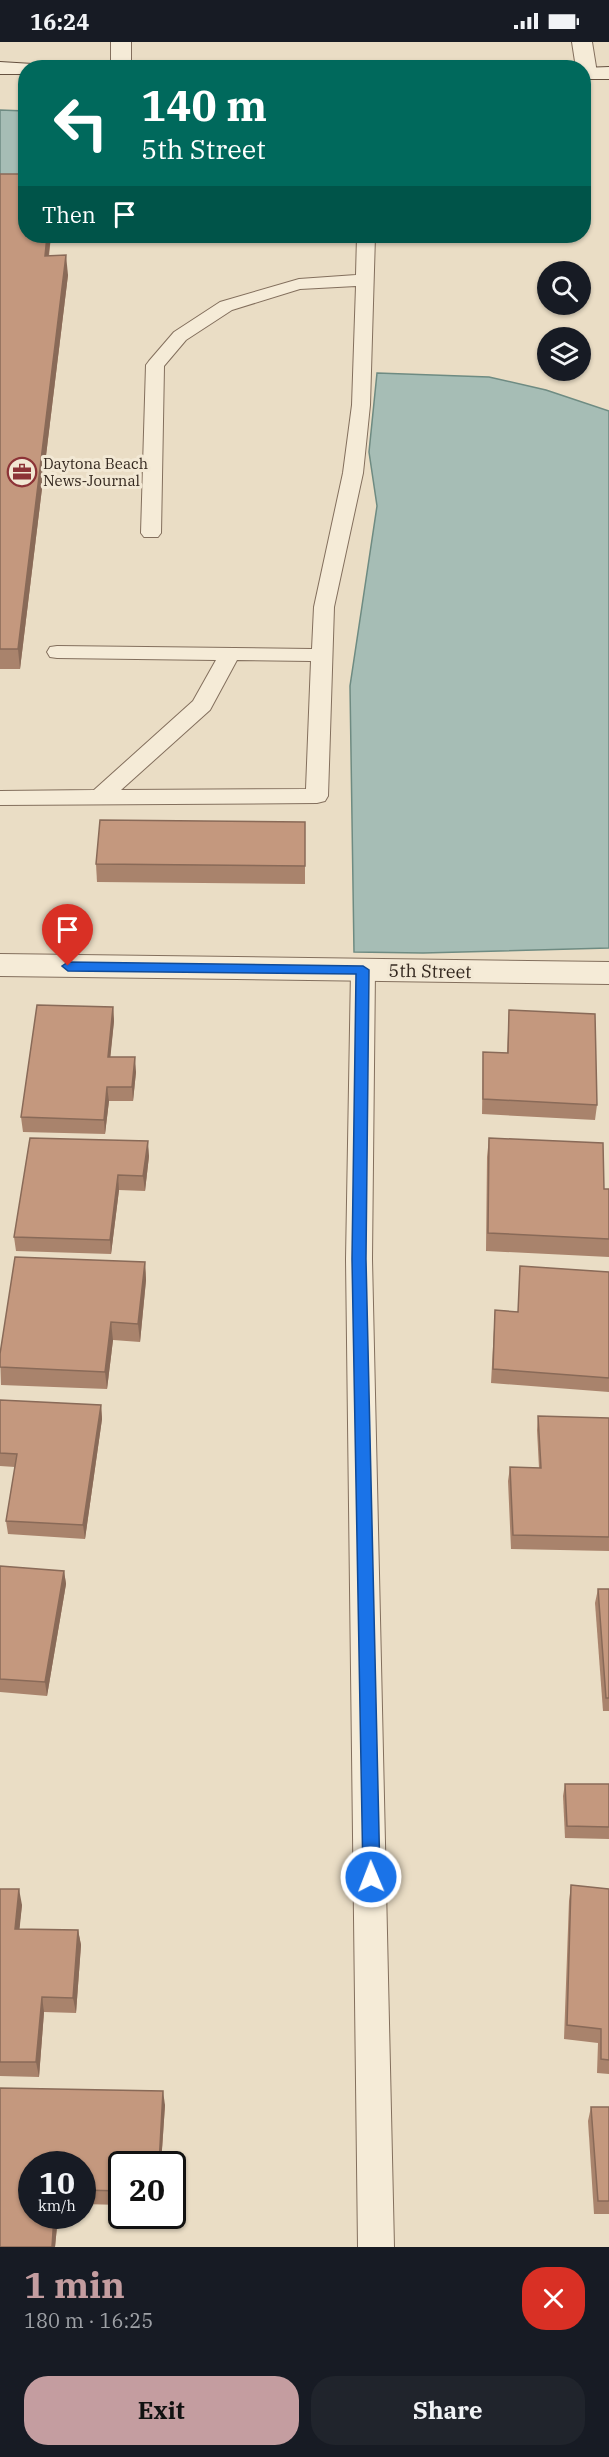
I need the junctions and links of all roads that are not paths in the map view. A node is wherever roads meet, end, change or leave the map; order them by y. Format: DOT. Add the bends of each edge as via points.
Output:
graph roads {
  1 [pos="121,42"];
  2 [pos="582,42"];
  3 [pos="121,60"];
  4 [pos="584,60"];
  5 [pos="0,68"];
  6 [pos="18,68"];
  7 [pos="591,73"];
  8 [pos="609,73"];
  9 [pos="366,243"];
  10 [pos="365,280"];
  11 [pos="151,533"];
  12 [pos="57,652"];
  13 [pos="230,654"];
  14 [pos="322,655"];
  15 [pos="0,798"];
  16 [pos="100,798"];
  17 [pos="0,965"];
  18 [pos="363,970"];
  19 [pos="609,974"];
  20 [pos="376,2247"];
  1 -- 3 [label="street"];
  2 -- 4 [label="street"];
  5 -- 6 [label="street"];
  7 -- 8 [label="street"];
  9 -- 10 [label="lane"];
  10 -- 11 [label="lane" via="299,284 226,306 180,336 155,365"];
  10 -- 14 [label="lane" via="361,405 352,473 324,607"];
  12 -- 13 [label="lane"];
  13 -- 14 [label="lane"];
  13 -- 16 [label="lane" via="202,705"];
  14 -- 16 [label="lane" via="317,796"];
  15 -- 16 [label="lane"];
  17 -- 18 [label="street, 5th Street"];
  18 -- 19 [label="street, 5th Street"];
  18 -- 20 [label="lane" via="359,1259"];
}
